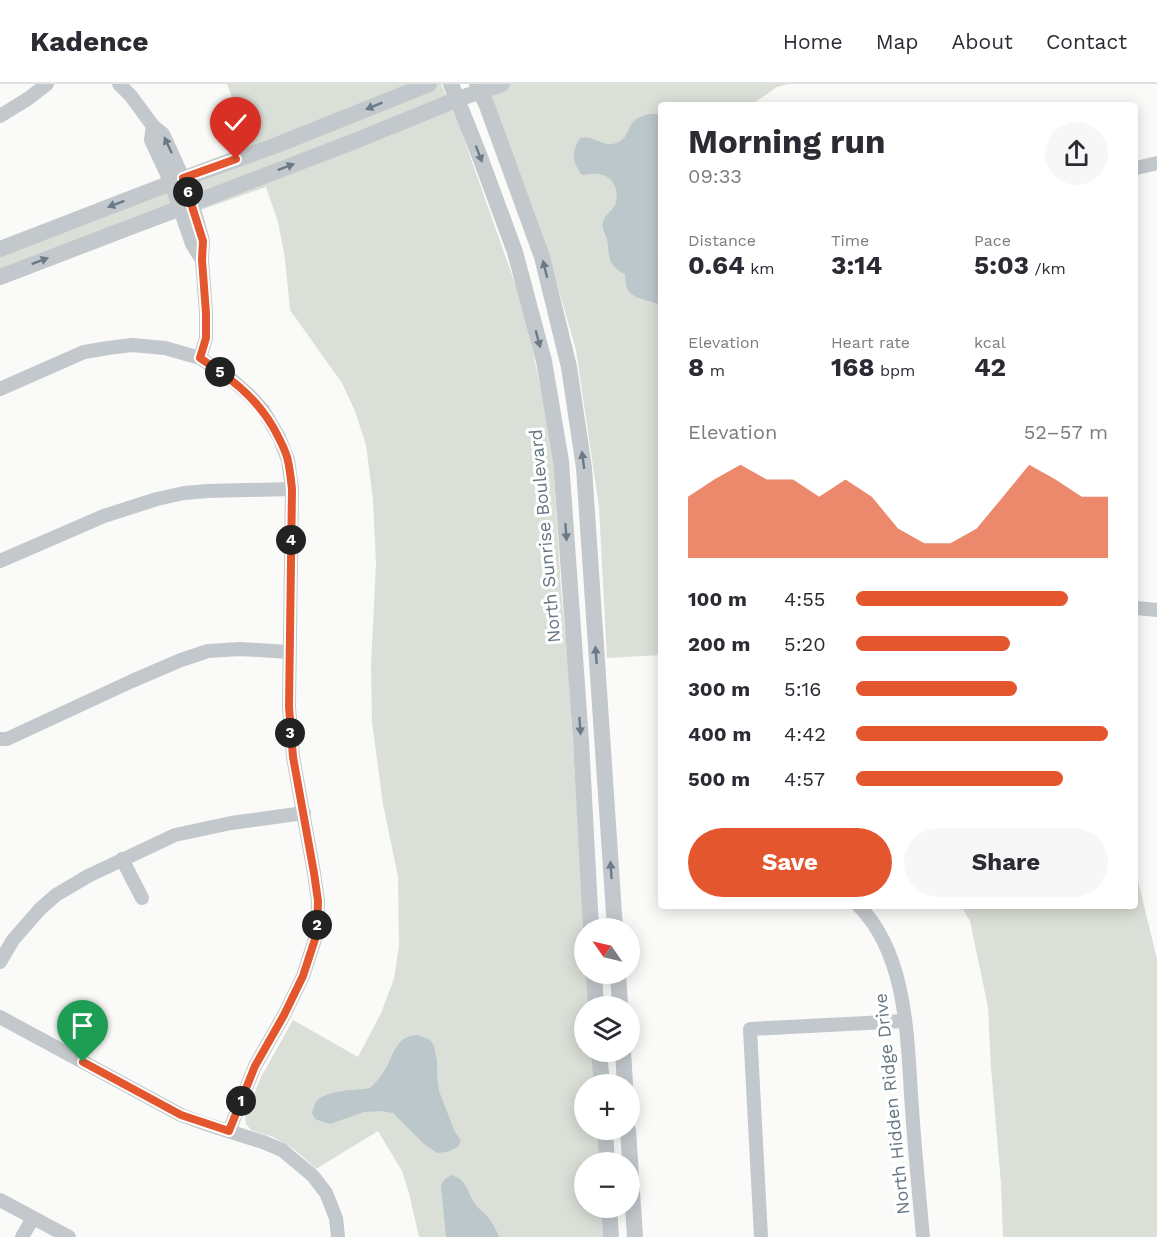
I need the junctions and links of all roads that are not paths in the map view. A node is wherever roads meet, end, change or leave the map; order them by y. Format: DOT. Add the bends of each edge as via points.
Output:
graph roads {
  1 [pos="47,84"];
  2 [pos="119,84"];
  3 [pos="429,84"];
  4 [pos="502,84"];
  5 [pos="479,88"];
  6 [pos="455,92"];
  7 [pos="0,116"];
  8 [pos="1157,163"];
  9 [pos="1138,168"];
  10 [pos="177,181"];
  11 [pos="186,205"];
  12 [pos="0,249"];
  13 [pos="0,277"];
  14 [pos="200,358"];
  15 [pos="0,389"];
  16 [pos="292,489"];
  17 [pos="0,561"];
  18 [pos="1138,608"];
  19 [pos="1157,610"];
  20 [pos="289,652"];
  21 [pos="0,739"];
  22 [pos="304,813"];
  23 [pos="122,859"];
  24 [pos="142,898"];
  25 [pos="862,909"];
  26 [pos="590,918"];
  27 [pos="614,918"];
  28 [pos="0,962"];
  29 [pos="0,1017"];
  30 [pos="905,1021"];
  31 [pos="229,1131"];
  32 [pos="629,1140"];
  33 [pos="0,1200"];
  34 [pos="33,1218"];
  35 [pos="610,1218"];
  36 [pos="22,1237"];
  37 [pos="69,1237"];
  38 [pos="338,1237"];
  39 [pos="611,1237"];
  40 [pos="635,1237"];
  41 [pos="761,1237"];
  42 [pos="923,1237"];
  1 -- 7 [label="street"];
  2 -- 10 [label="street" via="163,134"];
  3 -- 10 [label="street, one-way"];
  4 -- 5 [label="street"];
  5 -- 6 [label="street"];
  27 -- 5 [label="street, one-way" via="584,468 569,367 542,257"];
  11 -- 6 [label="street, one-way" via="350,143"];
  6 -- 26 [label="street, North Sunrise Boulevard, one-way" via="515,252 544,361 559,450 578,686"];
  8 -- 9 [label="street"];
  10 -- 11 [label="street"];
  10 -- 12 [label="street, one-way"];
  13 -- 11 [label="street, one-way"];
  11 -- 14 [label="street" via="203,241 206,338"];
  14 -- 15 [label="street" via="165,348 108,348 84,352"];
  14 -- 16 [label="street" via="232,380 263,410 288,460"];
  16 -- 17 [label="street" via="196,492 157,499 104,516"];
  16 -- 20 [label="street"];
  18 -- 19 [label="street"];
  20 -- 21 [label="street" via="208,651 132,681 8,739"];
  20 -- 22 [label="street" via="290,733"];
  22 -- 23 [label="street" via="231,822 175,835"];
  22 -- 31 [label="street" via="318,901 317,933 303,976 255,1066"];
  23 -- 24 [label="street"];
  23 -- 28 [label="street" via="56,895 13,940"];
  25 -- 30 [label="street, North Hidden Ridge Drive" via="883,940 895,969"];
  29 -- 31 [label="street" via="181,1115"];
  30 -- 41 [label="street" via="750,1029"];
  30 -- 42 [label="street, North Hidden Ridge Drive"];
  31 -- 38 [label="street" via="282,1150 313,1176 326,1193 336,1218"];
  32 -- 40 [label="street"];
  33 -- 34 [label="street"];
  34 -- 36 [label="street"];
  34 -- 37 [label="street"];
  35 -- 39 [label="street"];
}
